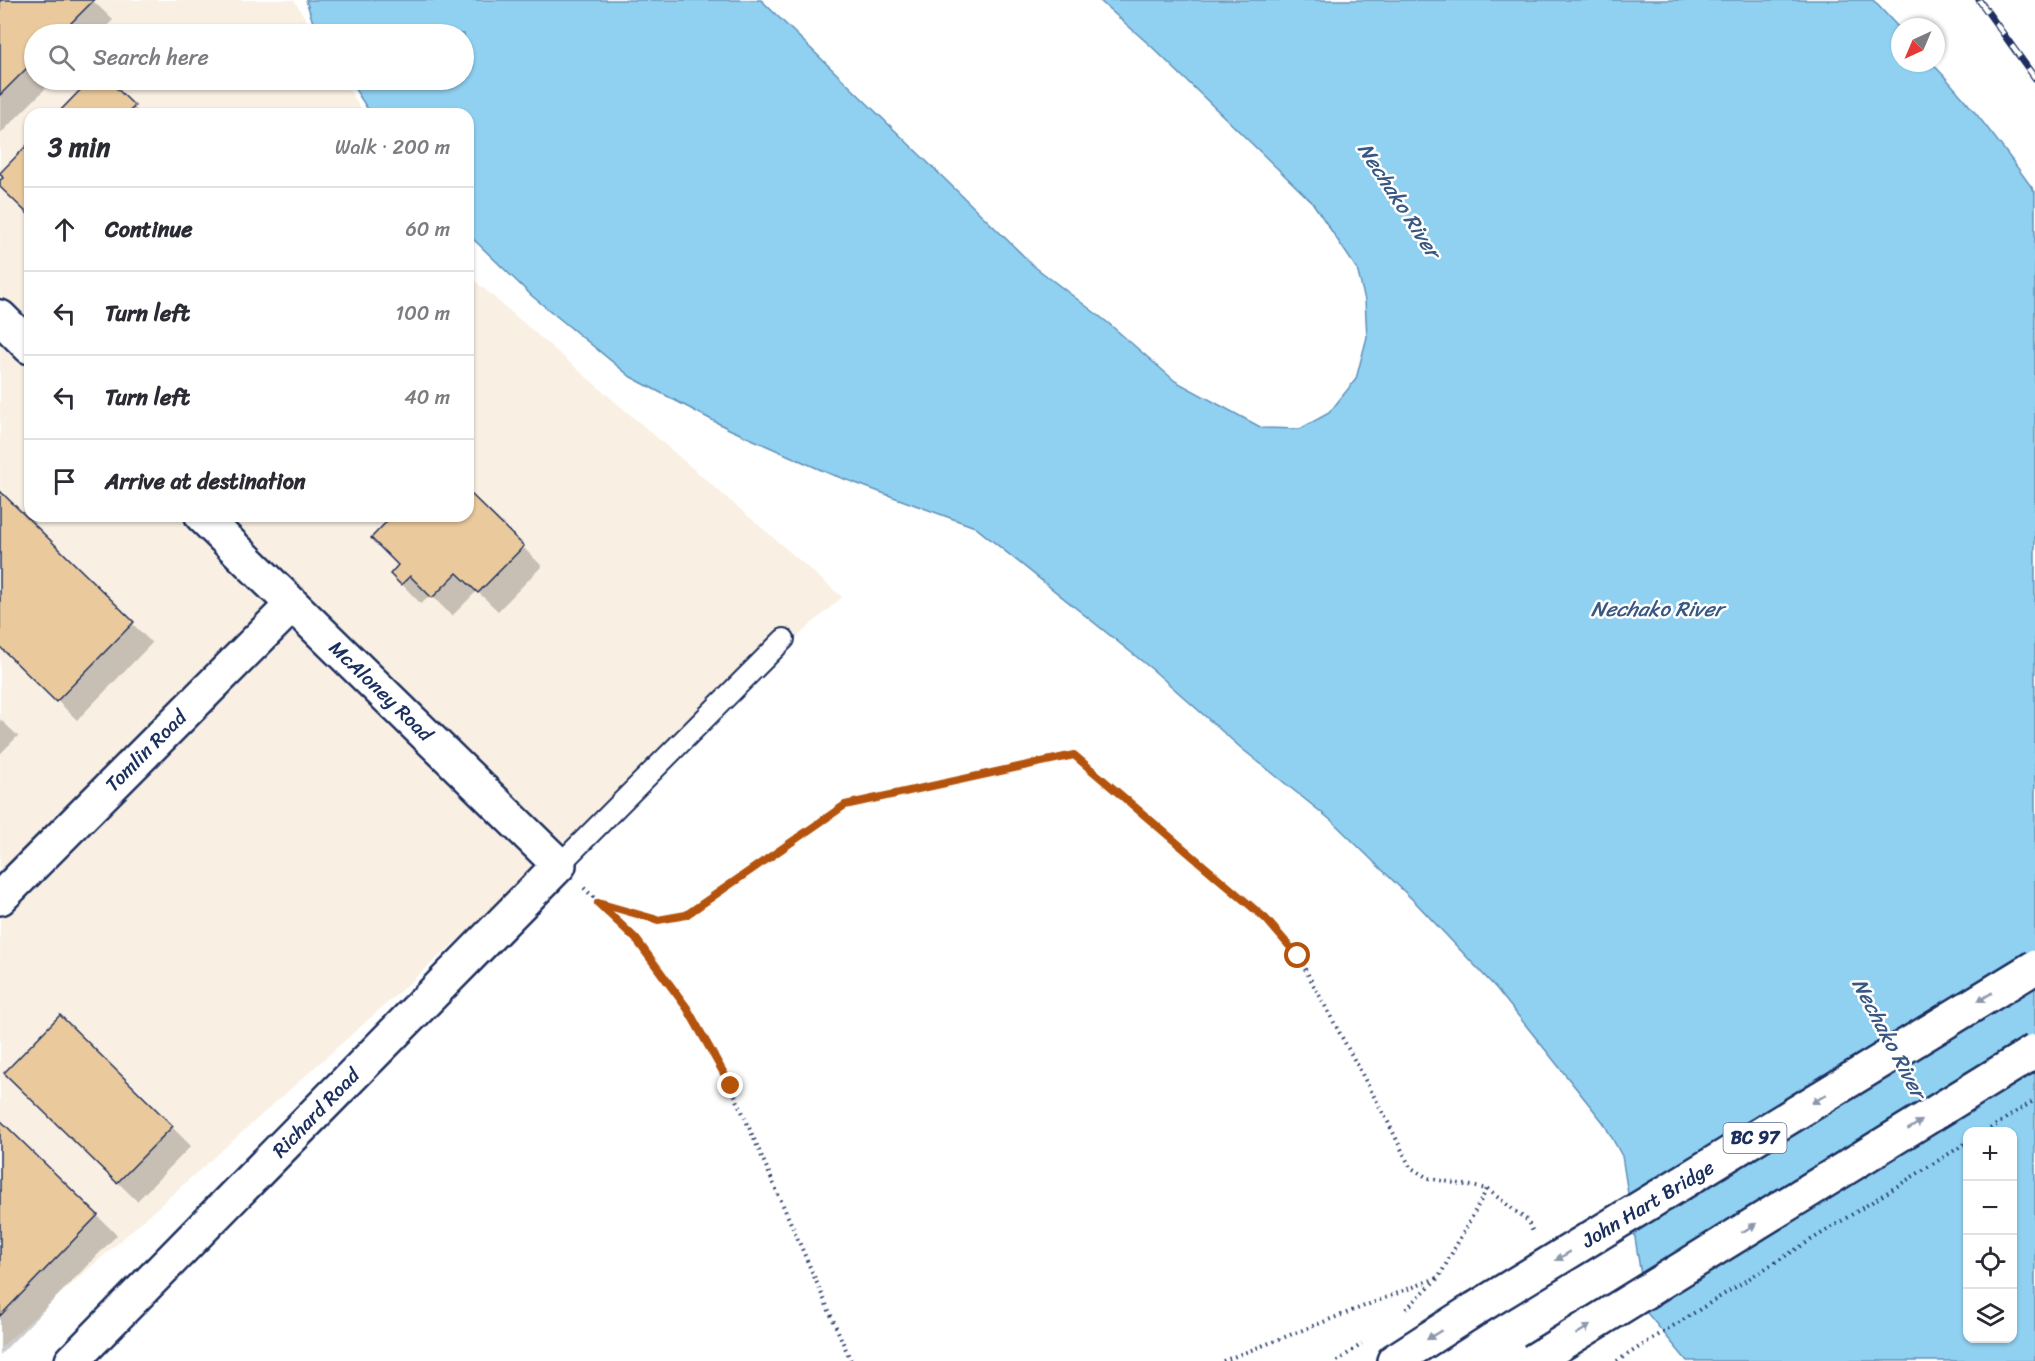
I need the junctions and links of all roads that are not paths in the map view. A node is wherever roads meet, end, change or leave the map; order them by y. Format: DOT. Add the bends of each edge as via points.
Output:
graph roads {
  1 [pos="0,317"];
  2 [pos="24,341"];
  3 [pos="208,522"];
  4 [pos="292,605"];
  5 [pos="784,639"];
  6 [pos="559,865"];
  7 [pos="0,898"];
  8 [pos="2035,967"];
  9 [pos="2035,1051"];
  10 [pos="72,1361"];
  11 [pos="1394,1361"];
  12 [pos="1533,1361"];
  1 -- 2 [label="main road"];
  3 -- 4 [label="main road, McAloney Road"];
  4 -- 6 [label="main road, McAloney Road"];
  4 -- 7 [label="main road, Tomlin Road"];
  5 -- 6 [label="lane"];
  6 -- 10 [label="main road, Richard Road"];
  8 -- 11 [label="main road, John Hart Bridge / BC 97, one-way, bridge"];
  12 -- 9 [label="main road, one-way, bridge"];
}
